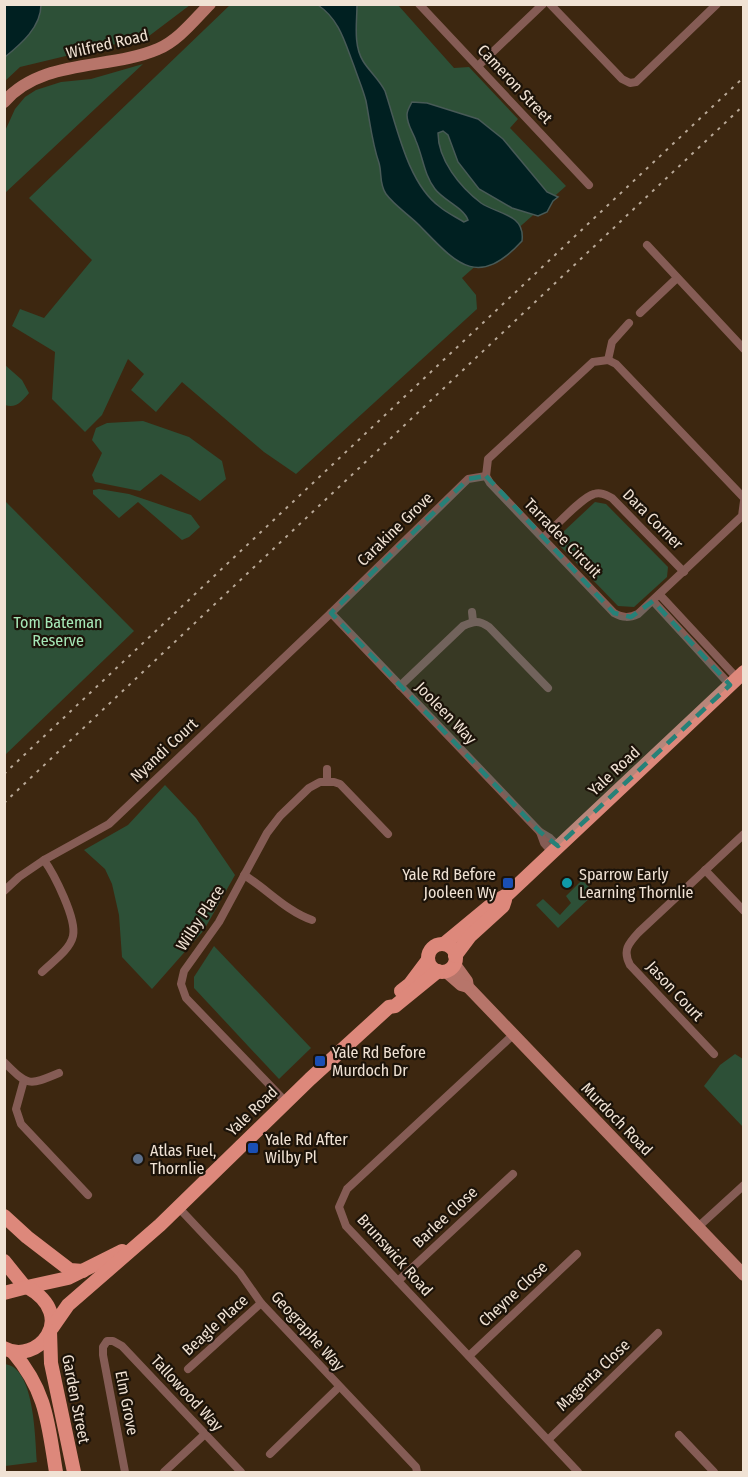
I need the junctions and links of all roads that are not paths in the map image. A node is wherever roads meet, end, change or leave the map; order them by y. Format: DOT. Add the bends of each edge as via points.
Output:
graph roads {
  1 [pos="210,4"];
  2 [pos="419,4"];
  3 [pos="543,4"];
  4 [pos="550,4"];
  5 [pos="717,4"];
  6 [pos="478,66"];
  7 [pos="4,102"];
  8 [pos="589,185"];
  9 [pos="647,245"];
  10 [pos="677,278"];
  11 [pos="640,313"];
  12 [pos="629,323"];
  13 [pos="744,349"];
  14 [pos="608,360"];
  15 [pos="486,476"];
  16 [pos="744,499"];
  17 [pos="543,538"];
  18 [pos="684,572"];
  19 [pos="657,598"];
  20 [pos="472,612"];
  21 [pos="331,613"];
  22 [pos="473,621"];
  23 [pos="737,678"];
  24 [pos="400,686"];
  25 [pos="548,688"];
  26 [pos="327,769"];
  27 [pos="327,781"];
  28 [pos="388,834"];
  29 [pos="744,834"];
  30 [pos="555,849"];
  31 [pos="44,860"];
  32 [pos="705,870"];
  33 [pos="244,875"];
  34 [pos="4,891"];
  35 [pos="507,896"];
  36 [pos="744,911"];
  37 [pos="312,920"];
  38 [pos="444,944"];
  39 [pos="428,960"];
  40 [pos="448,965"];
  41 [pos="42,972"];
  42 [pos="389,1007"];
  43 [pos="513,1035"];
  44 [pos="714,1054"];
  45 [pos="4,1062"];
  46 [pos="59,1073"];
  47 [pos="24,1080"];
  48 [pos="286,1102"];
  49 [pos="513,1174"];
  50 [pos="744,1185"];
  51 [pos="88,1195"];
  52 [pos="178,1207"];
  53 [pos="4,1215"];
  54 [pos="698,1227"];
  55 [pos="140,1242"];
  56 [pos="577,1254"];
  57 [pos="4,1261"];
  58 [pos="85,1271"];
  59 [pos="744,1275"];
  60 [pos="398,1281"];
  61 [pos="26,1287"];
  62 [pos="4,1293"];
  63 [pos="261,1303"];
  64 [pos="51,1330"];
  65 [pos="658,1333"];
  66 [pos="107,1341"];
  67 [pos="8,1352"];
  68 [pos="469,1356"];
  69 [pos="188,1369"];
  70 [pos="339,1387"];
  71 [pos="205,1434"];
  72 [pos="679,1435"];
  73 [pos="549,1439"];
  74 [pos="270,1454"];
  75 [pos="56,1473"];
  76 [pos="74,1473"];
  77 [pos="125,1473"];
  78 [pos="164,1473"];
  79 [pos="241,1473"];
  80 [pos="417,1473"];
  81 [pos="578,1473"];
  82 [pos="714,1473"];
  1 -- 7 [label="main road, Wilfred Road" via="161,48 40,77 21,85"];
  2 -- 6 [label="street, Cameron Street"];
  3 -- 6 [label="street"];
  4 -- 5 [label="street" via="630,84"];
  6 -- 8 [label="street, Cameron Street"];
  9 -- 10 [label="street"];
  10 -- 11 [label="street"];
  10 -- 13 [label="street"];
  12 -- 14 [label="street" via="612,342"];
  14 -- 15 [label="street" via="593,362 488,459"];
  14 -- 16 [label="street, Tarradee Circuit"];
  15 -- 17 [label="street, Tarradee Circuit"];
  15 -- 21 [label="street, Carakine Grove" via="468,479"];
  16 -- 18 [label="street, Tarradee Circuit" via="742,516"];
  17 -- 18 [label="street, Dara Corner" via="585,499 604,494"];
  17 -- 19 [label="street, Tarradee Circuit" via="621,617 638,614"];
  18 -- 19 [label="street, Tarradee Circuit"];
  19 -- 23 [label="street"];
  20 -- 22 [label="street"];
  21 -- 24 [label="street, Jooleen Way"];
  21 -- 31 [label="street, Nyandi Court" via="109,824"];
  22 -- 24 [label="street"];
  22 -- 25 [label="street" via="489,627"];
  23 -- 30 [label="main road, Yale Road"];
  24 -- 30 [label="street, Jooleen Way" via="540,832 544,843"];
  26 -- 27 [label="street"];
  27 -- 28 [label="street" via="345,788"];
  27 -- 33 [label="street, Wilby Place" via="314,784 280,816"];
  29 -- 32 [label="street"];
  30 -- 35 [label="main road, Yale Road"];
  31 -- 34 [label="street, Nyandi Court"];
  31 -- 41 [label="street" via="72,921 73,936"];
  32 -- 36 [label="street"];
  32 -- 44 [label="street, Jason Court" via="628,944 625,953 630,965"];
  33 -- 37 [label="street" via="302,917"];
  33 -- 48 [label="street, Wilby Place" via="219,922 184,971 181,984 186,998"];
  35 -- 38 [label="main road, Yale Road"];
  35 -- 40 [label="main road, Yale Road" via="503,906 470,936"];
  38 -- 39 [label="main road" via="432,948"];
  38 -- 40 [label="main road" via="452,948"];
  39 -- 40 [label="main road" via="431,967"];
  39 -- 42 [label="main road, Yale Road"];
  40 -- 42 [label="main road, Yale Road"];
  40 -- 43 [label="main road, Murdoch Road"];
  42 -- 48 [label="main road, Yale Road"];
  43 -- 54 [label="main road, Murdoch Road"];
  43 -- 60 [label="street, Brunswick Road" via="347,1189 339,1208 346,1226"];
  45 -- 47 [label="street"];
  46 -- 47 [label="street" via="35,1083"];
  47 -- 51 [label="street" via="16,1109 21,1124"];
  48 -- 52 [label="main road, Yale Road"];
  49 -- 60 [label="street, Barlee Close"];
  50 -- 54 [label="street"];
  52 -- 55 [label="main road, Yale Road"];
  52 -- 63 [label="street, Geographe Way" via="240,1273"];
  53 -- 58 [label="main road" via="70,1270"];
  54 -- 59 [label="main road, Murdoch Road"];
  55 -- 58 [label="main road, Yale Road"];
  55 -- 64 [label="main road, Yale Road" via="68,1305"];
  56 -- 68 [label="street, Cheyne Close"];
  57 -- 61 [label="main road, Garden Street"];
  58 -- 61 [label="main road, Yale Road" via="56,1282"];
  60 -- 68 [label="street, Brunswick Road"];
  61 -- 62 [label="main road, Yale Road"];
  61 -- 64 [label="main road, Garden Street" via="50,1307"];
  63 -- 69 [label="street, Beagle Place"];
  63 -- 70 [label="street, Geographe Way"];
  64 -- 67 [label="main road, Yale Road" via="35,1347 25,1352"];
  64 -- 76 [label="main road, Garden Street" via="51,1364"];
  65 -- 73 [label="street, Magenta Close"];
  66 -- 71 [label="street, Tallowood Way" via="122,1346"];
  66 -- 77 [label="street, Elm Grove" via="103,1355"];
  67 -- 75 [label="main road, Garden Street" via="30,1372 42,1400"];
  68 -- 73 [label="street, Brunswick Road"];
  70 -- 74 [label="street"];
  70 -- 80 [label="street, Geographe Way" via="416,1467"];
  71 -- 78 [label="street"];
  71 -- 79 [label="street, Tallowood Way"];
  72 -- 82 [label="street"];
  73 -- 81 [label="street, Brunswick Road"];
}
